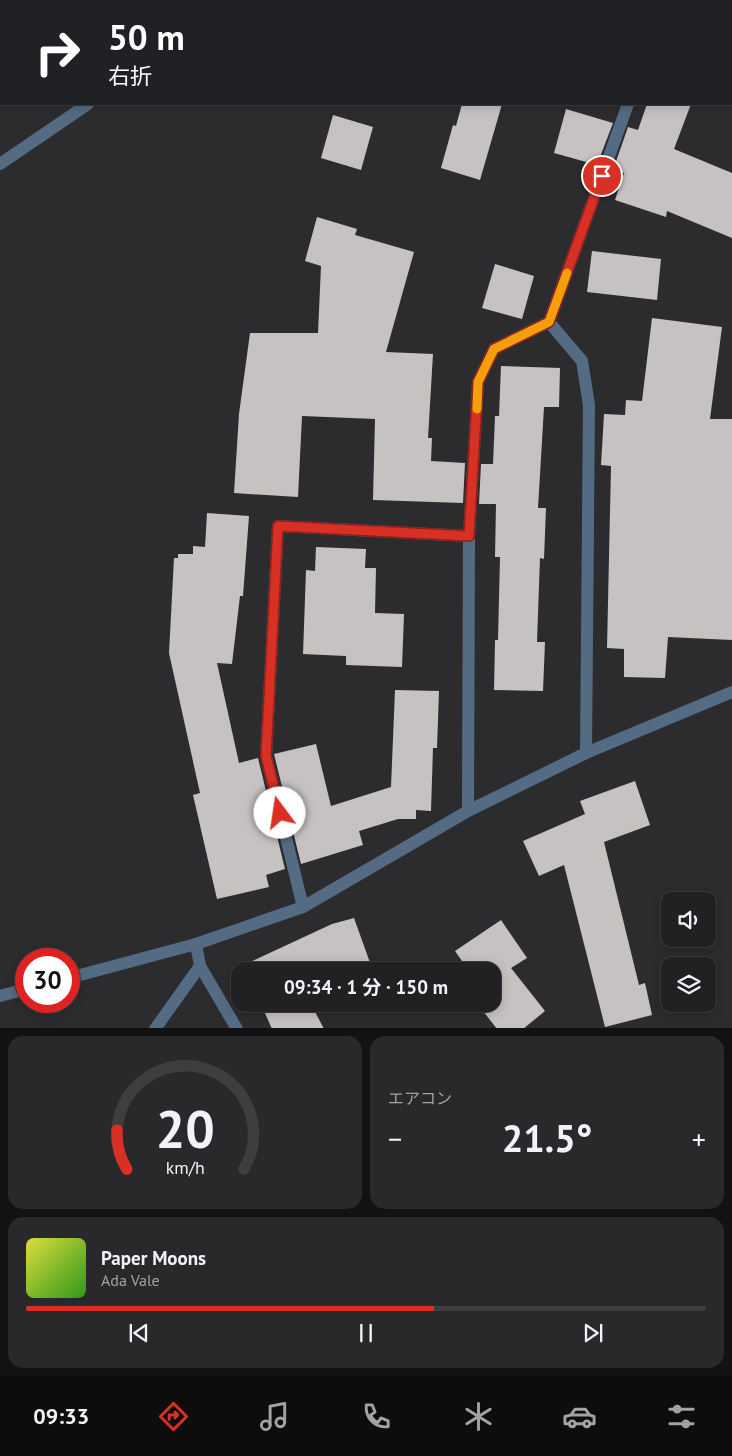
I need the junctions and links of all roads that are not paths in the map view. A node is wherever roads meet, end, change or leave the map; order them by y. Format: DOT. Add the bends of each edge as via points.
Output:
graph roads {
  1 [pos="87,105"];
  2 [pos="628,105"];
  3 [pos="0,164"];
  4 [pos="549,322"];
  5 [pos="469,536"];
  6 [pos="732,692"];
  7 [pos="586,753"];
  8 [pos="468,811"];
  9 [pos="303,907"];
  10 [pos="196,944"];
  11 [pos="200,966"];
  12 [pos="80,975"];
  13 [pos="15,992"];
  14 [pos="0,996"];
  15 [pos="155,1028"];
  16 [pos="237,1028"];
  1 -- 3 [label="street"];
  2 -- 4 [label="street"];
  4 -- 5 [label="street" via="494,349 478,382"];
  4 -- 7 [label="street" via="582,361 589,405"];
  5 -- 8 [label="street"];
  5 -- 9 [label="street" via="278,526 266,756"];
  6 -- 7 [label="street"];
  7 -- 8 [label="street"];
  8 -- 9 [label="street"];
  9 -- 10 [label="street"];
  10 -- 11 [label="street"];
  10 -- 12 [label="street"];
  11 -- 15 [label="street"];
  11 -- 16 [label="street"];
  13 -- 14 [label="street"];
}
